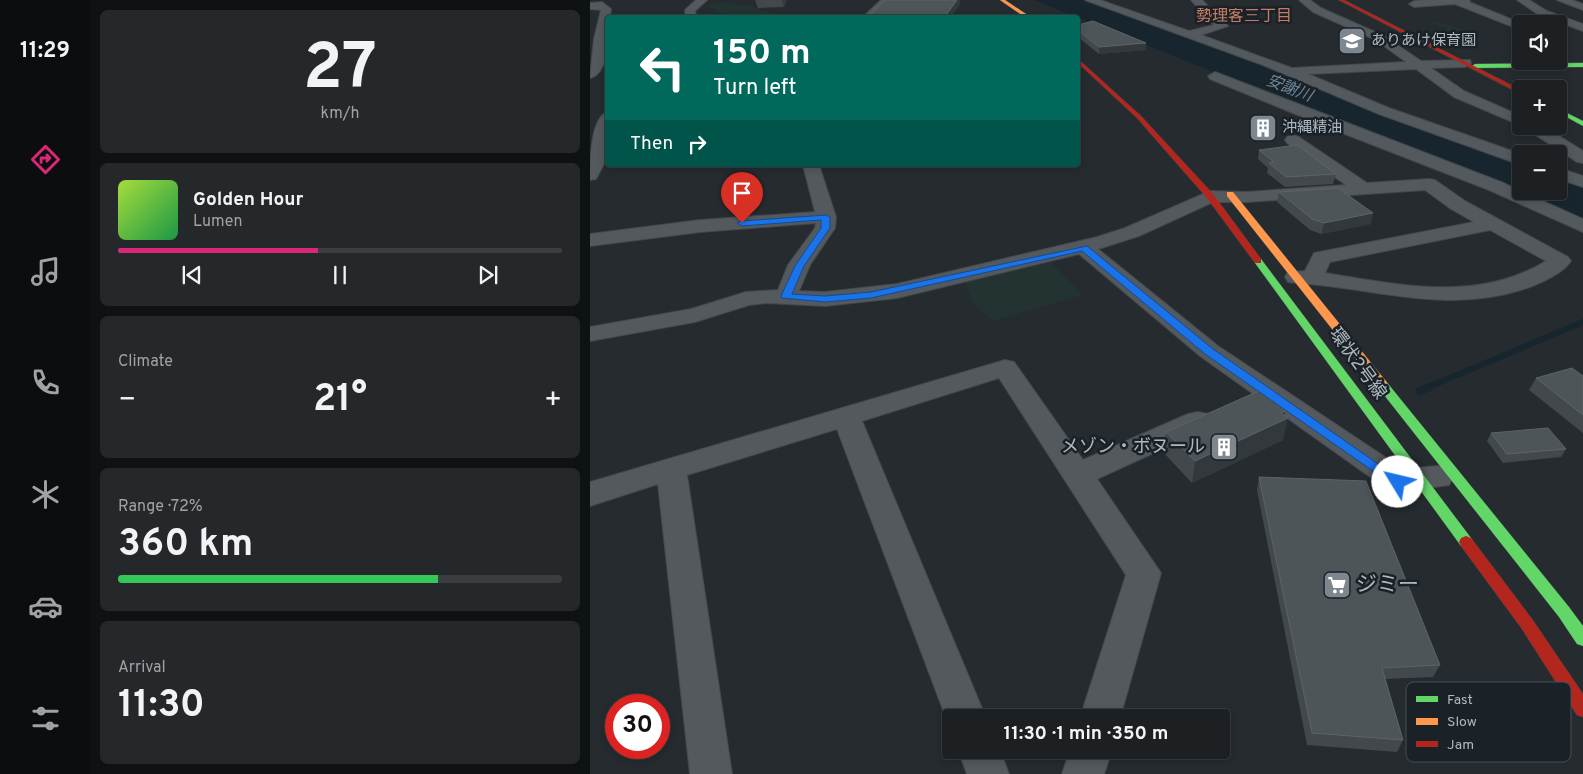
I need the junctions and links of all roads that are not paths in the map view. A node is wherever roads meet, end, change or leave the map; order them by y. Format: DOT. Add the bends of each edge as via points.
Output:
graph roads {
  1 [pos="702,0"];
  2 [pos="887,0"];
  3 [pos="1002,0"];
  4 [pos="1017,0"];
  5 [pos="1090,0"];
  6 [pos="1196,0"];
  7 [pos="1304,0"];
  8 [pos="1341,0"];
  9 [pos="1522,0"];
  10 [pos="1562,0"];
  11 [pos="1457,3"];
  12 [pos="1414,4"];
  13 [pos="590,6"];
  14 [pos="1504,7"];
  15 [pos="1583,7"];
  16 [pos="691,15"];
  17 [pos="870,15"];
  18 [pos="1025,15"];
  19 [pos="1038,15"];
  20 [pos="1523,15"];
  21 [pos="1512,24"];
  22 [pos="1573,32"];
  23 [pos="1187,35"];
  24 [pos="1080,50"];
  25 [pos="1080,63"];
  26 [pos="1468,64"];
  27 [pos="1583,65"];
  28 [pos="1417,66"];
  29 [pos="1289,72"];
  30 [pos="590,74"];
  31 [pos="1215,76"];
  32 [pos="1512,87"];
  33 [pos="1144,106"];
  34 [pos="590,115"];
  35 [pos="605,115"];
  36 [pos="1567,115"];
  37 [pos="1512,118"];
  38 [pos="605,123"];
  39 [pos="1583,124"];
  40 [pos="1548,135"];
  41 [pos="1293,140"];
  42 [pos="1512,157"];
  43 [pos="1583,158"];
  44 [pos="599,159"];
  45 [pos="812,167"];
  46 [pos="590,175"];
  47 [pos="1467,175"];
  48 [pos="1567,176"];
  49 [pos="1583,182"];
  50 [pos="1429,184"];
  51 [pos="1364,189"];
  52 [pos="1220,191"];
  53 [pos="826,217"];
  54 [pos="1492,224"];
  55 [pos="1583,226"];
  56 [pos="590,240"];
  57 [pos="1084,248"];
  58 [pos="1306,278"];
  59 [pos="1274,280"];
  60 [pos="786,296"];
  61 [pos="590,334"];
  62 [pos="1264,391"];
  63 [pos="846,416"];
  64 [pos="671,470"];
  65 [pos="1078,475"];
  66 [pos="1454,475"];
  67 [pos="1420,479"];
  68 [pos="590,494"];
  69 [pos="1583,639"];
  70 [pos="1565,682"];
  71 [pos="1571,691"];
  72 [pos="962,709"];
  73 [pos="1103,709"];
  74 [pos="1583,709"];
  75 [pos="982,759"];
  76 [pos="1088,759"];
  77 [pos="711,774"];
  78 [pos="988,774"];
  79 [pos="1083,774"];
  1 -- 16 [label="street" via="692,6"];
  2 -- 17 [label="street"];
  3 -- 18 [label="main road"];
  4 -- 19 [label="main road"];
  5 -- 23 [label="street"];
  6 -- 23 [label="street" via="1222,26"];
  7 -- 28 [label="street" via="1317,10 1380,38"];
  8 -- 26 [label="main road"];
  9 -- 22 [label="street"];
  10 -- 15 [label="street"];
  11 -- 12 [label="street"];
  11 -- 21 [label="street"];
  13 -- 30 [label="street" via="602,5 606,9 599,62"];
  14 -- 20 [label="street"];
  23 -- 29 [label="street"];
  24 -- 33 [label="main road"];
  25 -- 52 [label="main road, 環状2号線"];
  26 -- 27 [label="main road"];
  26 -- 28 [label="street"];
  26 -- 32 [label="main road"];
  28 -- 29 [label="street"];
  28 -- 37 [label="street" via="1459,94"];
  29 -- 42 [label="street" via="1384,111"];
  31 -- 47 [label="street"];
  34 -- 35 [label="street"];
  36 -- 39 [label="main road"];
  38 -- 44 [label="street" via="600,136"];
  40 -- 43 [label="street"];
  41 -- 51 [label="street"];
  44 -- 46 [label="street"];
  45 -- 53 [label="street"];
  47 -- 50 [label="street"];
  47 -- 55 [label="street"];
  48 -- 49 [label="street"];
  50 -- 51 [label="street"];
  50 -- 54 [label="street"];
  51 -- 52 [label="street" via="1247,197"];
  52 -- 57 [label="street" via="1132,232"];
  52 -- 58 [label="main road, 環状2号線"];
  52 -- 59 [label="main road, 環状2号線"];
  53 -- 56 [label="street" via="700,226"];
  53 -- 60 [label="street" via="826,228 799,266"];
  54 -- 58 [label="street" via="1321,257"];
  54 -- 58 [label="street" via="1561,261 1524,283 1479,293 1423,293"];
  57 -- 60 [label="street" via="871,295 825,299"];
  57 -- 62 [label="street" via="1209,351"];
  58 -- 59 [label="street"];
  58 -- 66 [label="main road, 環状2号線"];
  59 -- 67 [label="main road, 環状2号線"];
  60 -- 61 [label="street" via="746,299 695,315"];
  62 -- 65 [label="street"];
  62 -- 67 [label="street" via="1398,482"];
  63 -- 64 [label="street"];
  63 -- 65 [label="street" via="1006,368"];
  63 -- 72 [label="street"];
  64 -- 68 [label="street"];
  64 -- 77 [label="street"];
  65 -- 73 [label="street" via="1144,573"];
  66 -- 67 [label="street"];
  66 -- 69 [label="main road, 環状2号線"];
  67 -- 70 [label="main road, 環状2号線" via="1527,624"];
  71 -- 74 [label="main road, 環状2号線"];
  75 -- 78 [label="street"];
  76 -- 79 [label="street"];
}
